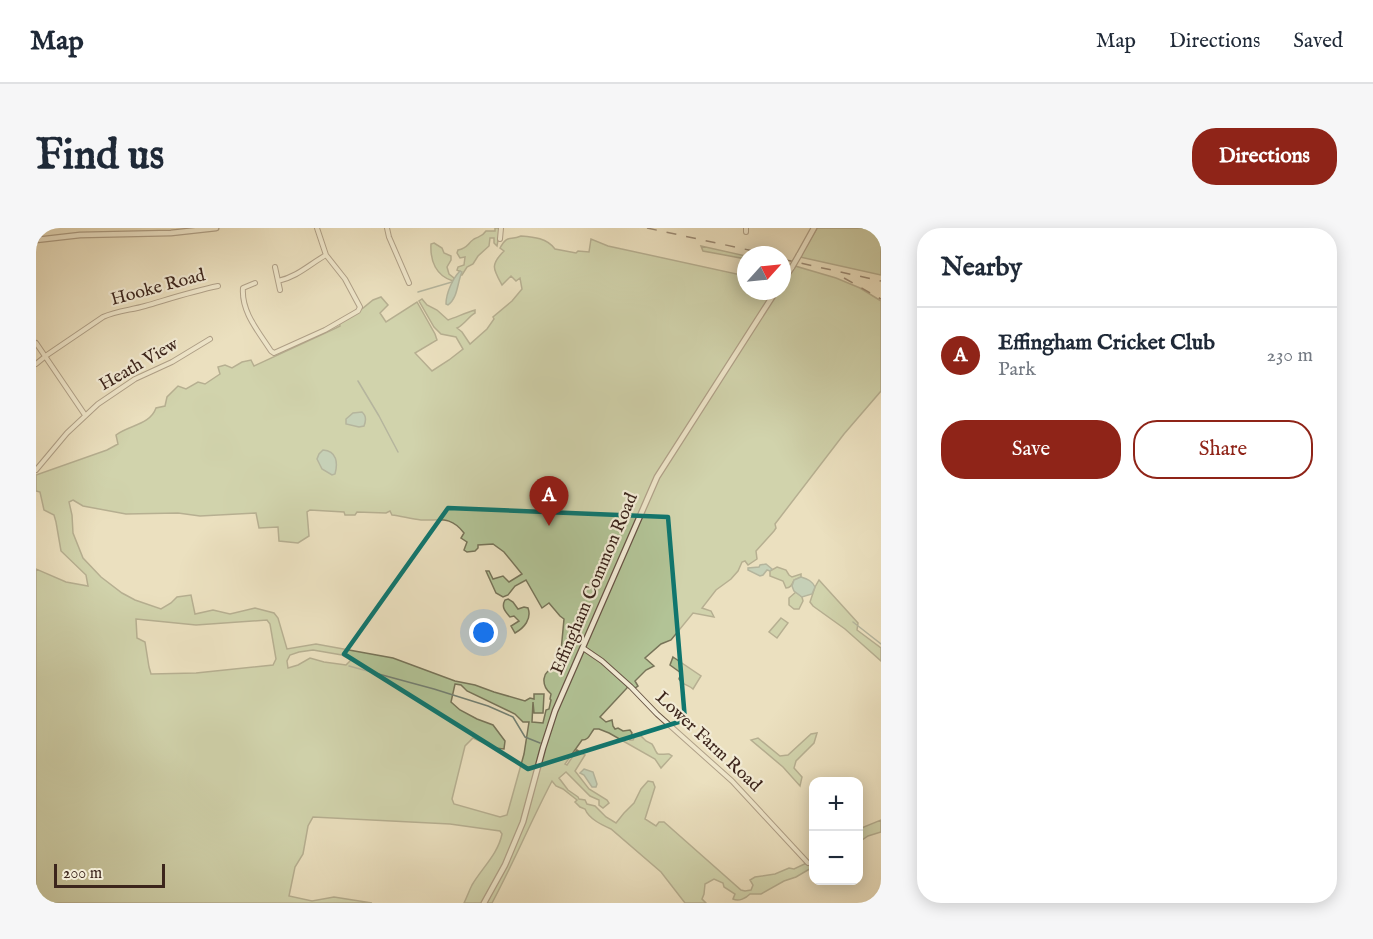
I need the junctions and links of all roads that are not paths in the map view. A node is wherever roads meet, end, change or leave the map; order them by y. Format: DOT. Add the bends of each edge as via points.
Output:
graph roads {
  1 [pos="94,228"];
  2 [pos="216,228"];
  3 [pos="317,228"];
  4 [pos="387,228"];
  5 [pos="501,228"];
  6 [pos="814,228"];
  7 [pos="171,230"];
  8 [pos="94,235"];
  9 [pos="500,239"];
  10 [pos="36,240"];
  11 [pos="327,255"];
  12 [pos="275,267"];
  13 [pos="791,268"];
  14 [pos="278,281"];
  15 [pos="255,283"];
  16 [pos="409,283"];
  17 [pos="218,286"];
  18 [pos="280,290"];
  19 [pos="771,300"];
  20 [pos="210,339"];
  21 [pos="36,343"];
  22 [pos="45,357"];
  23 [pos="36,364"];
  24 [pos="85,415"];
  25 [pos="36,470"];
  26 [pos="583,648"];
  27 [pos="808,863"];
  28 [pos="484,903"];
  1 -- 8 [label="street"];
  2 -- 7 [label="street"];
  3 -- 11 [label="street"];
  4 -- 16 [label="street"];
  5 -- 9 [label="street"];
  6 -- 13 [label="street, bridge"];
  7 -- 8 [label="street"];
  8 -- 10 [label="street"];
  11 -- 14 [label="street" via="302,272"];
  11 -- 15 [label="street" via="353,292 359,310 275,353 244,305 243,288"];
  12 -- 14 [label="street"];
  14 -- 18 [label="street"];
  17 -- 22 [label="street, Hooke Road" via="107,315"];
  19 -- 26 [label="street, Effingham Common Road" via="657,477"];
  20 -- 24 [label="street, Heath View" via="135,379"];
  21 -- 22 [label="street"];
  22 -- 23 [label="street, Hooke Road"];
  22 -- 24 [label="street"];
  24 -- 25 [label="street, Heath View"];
  26 -- 27 [label="street, Lower Farm Road" via="609,667 732,781"];
  26 -- 28 [label="street, Effingham Common Road" via="549,728 523,822"];
}
